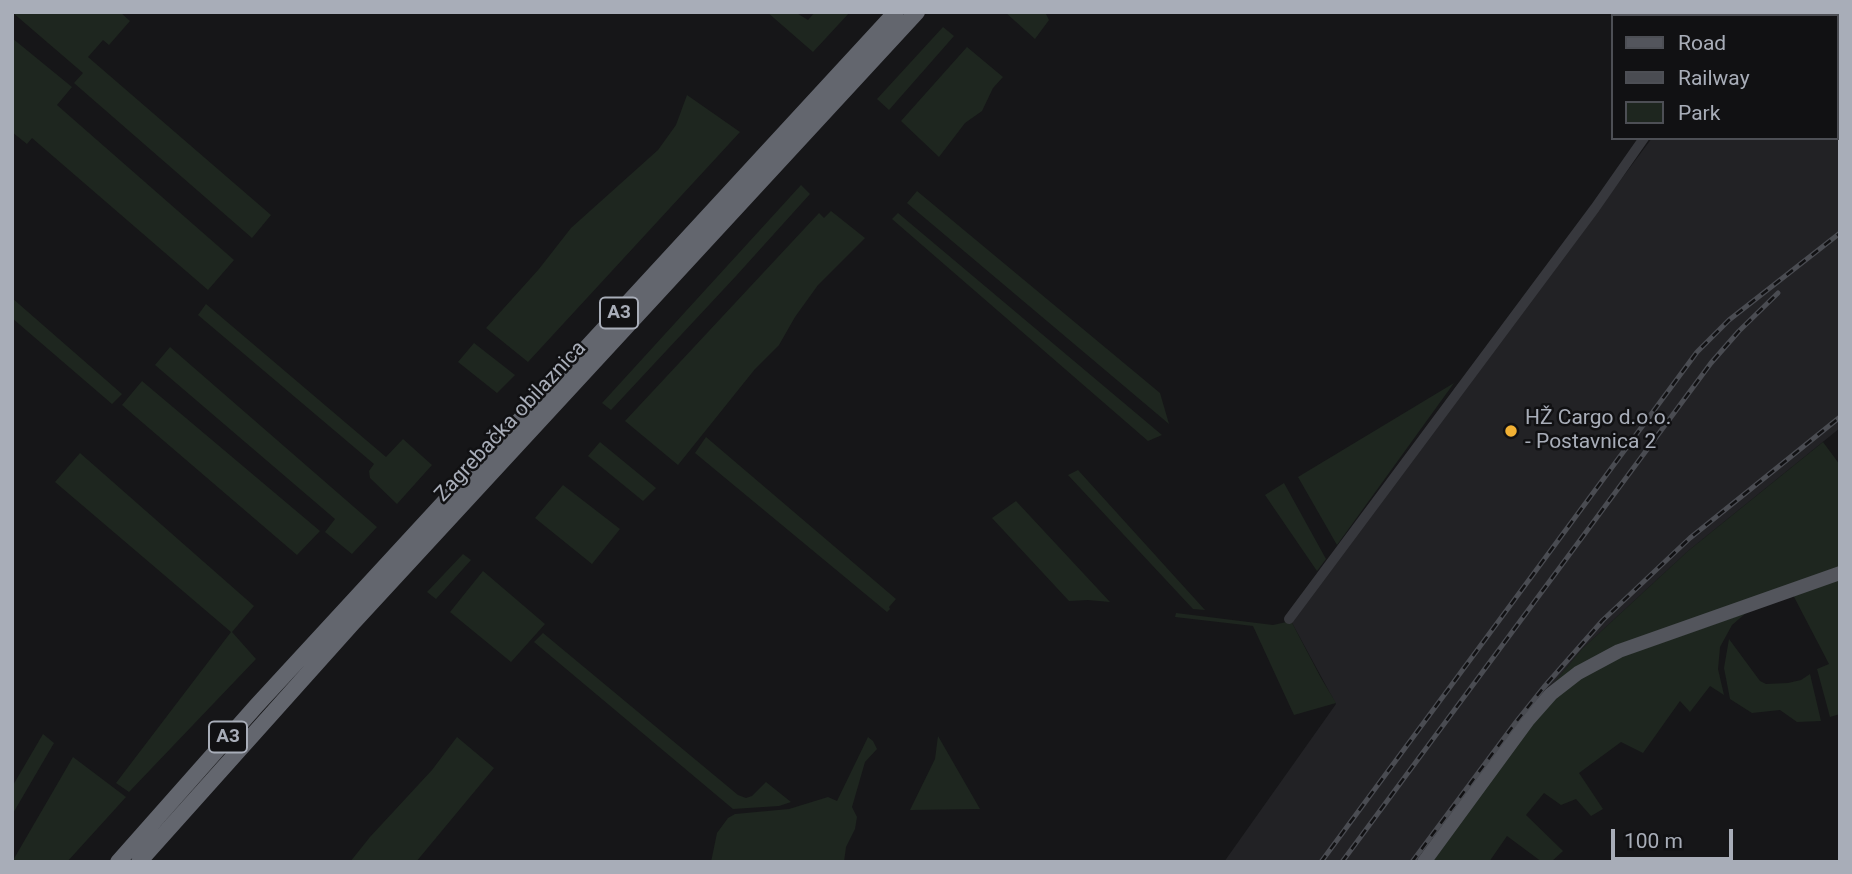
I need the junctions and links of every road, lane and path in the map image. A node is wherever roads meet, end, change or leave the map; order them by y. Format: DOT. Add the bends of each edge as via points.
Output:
graph roads {
  1 [pos="896,12"];
  2 [pos="917,12"];
  3 [pos="1643,140"];
  4 [pos="1840,573"];
  5 [pos="1289,618"];
  6 [pos="118,862"];
  7 [pos="139,862"];
  8 [pos="1424,862"];
  1 -- 6 [label="highway, Zagrebačka obilaznica / A3" via="294,664"];
  2 -- 7 [label="highway, Zagrebačka obilaznica / A3"];
  3 -- 5 [label="street"];
  4 -- 8 [label="main road" via="1600,660 1551,694"];
}
